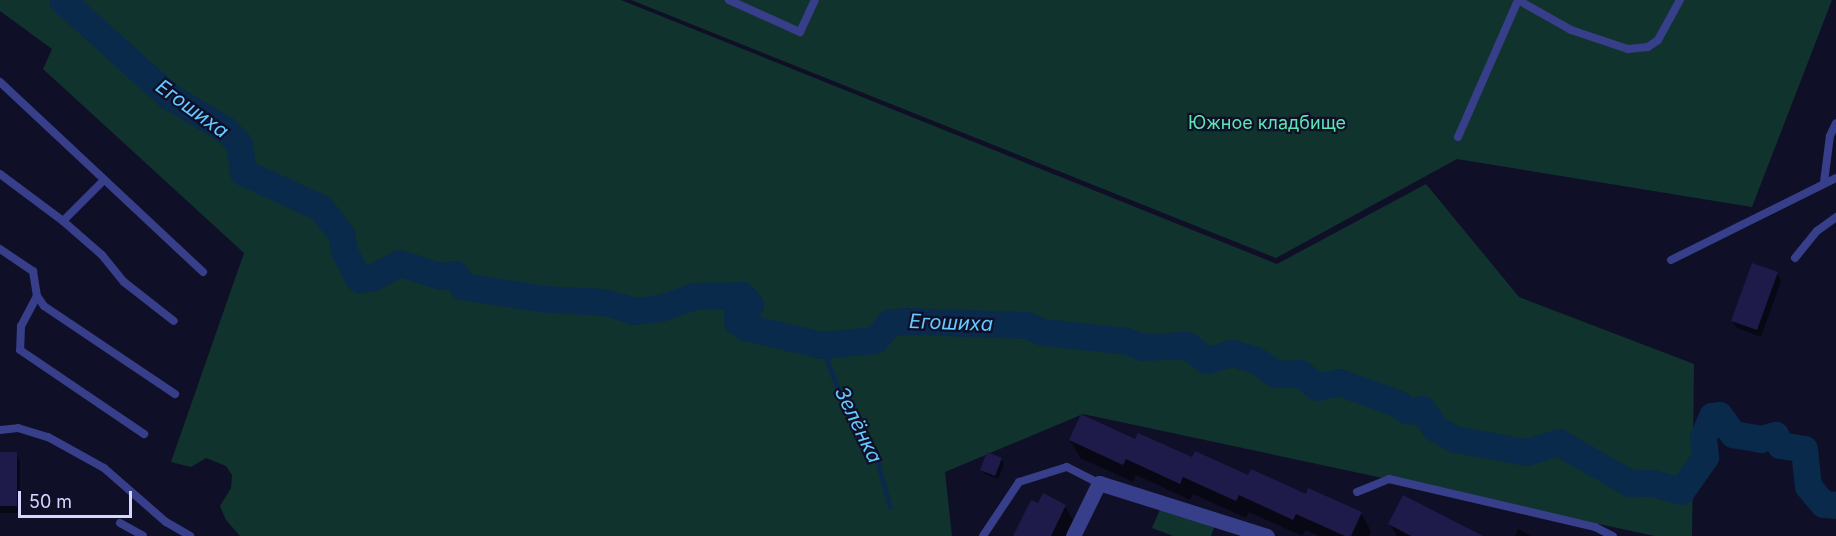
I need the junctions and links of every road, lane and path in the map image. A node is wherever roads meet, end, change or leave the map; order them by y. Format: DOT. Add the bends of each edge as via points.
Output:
graph roads {
  1 [pos="729,0"];
  2 [pos="814,0"];
  3 [pos="1680,0"];
  4 [pos="0,82"];
  5 [pos="1836,123"];
  6 [pos="1458,137"];
  7 [pos="0,174"];
  8 [pos="1836,178"];
  9 [pos="104,180"];
  10 [pos="1824,182"];
  11 [pos="1836,217"];
  12 [pos="63,221"];
  13 [pos="0,249"];
  14 [pos="1795,258"];
  15 [pos="1671,260"];
  16 [pos="203,272"];
  17 [pos="37,296"];
  18 [pos="174,321"];
  19 [pos="175,394"];
  20 [pos="0,430"];
  21 [pos="144,434"];
  22 [pos="1099,483"];
  23 [pos="1357,492"];
  24 [pos="120,523"];
  25 [pos="143,536"];
  26 [pos="190,536"];
  27 [pos="983,536"];
  28 [pos="1073,536"];
  29 [pos="1267,536"];
  30 [pos="1613,536"];
  1 -- 2 [label="lane" via="800,32"];
  3 -- 6 [label="lane" via="1658,40 1648,47 1628,50 1571,30 1518,0"];
  4 -- 9 [label="lane"];
  5 -- 10 [label="lane" via="1830,136"];
  7 -- 12 [label="lane"];
  8 -- 10 [label="lane"];
  9 -- 12 [label="lane"];
  9 -- 16 [label="lane"];
  10 -- 15 [label="lane"];
  11 -- 14 [label="lane" via="1817,231"];
  12 -- 18 [label="lane" via="102,255 124,282"];
  13 -- 17 [label="lane" via="33,271"];
  17 -- 19 [label="lane" via="44,306"];
  17 -- 21 [label="lane" via="21,326 20,350"];
  20 -- 26 [label="lane" via="18,429 48,437 104,468 166,522"];
  22 -- 27 [label="lane" via="1067,467 1019,482"];
  22 -- 28 [label="street"];
  22 -- 29 [label="street"];
  23 -- 30 [label="lane" via="1389,479 1595,527"];
  24 -- 25 [label="lane"];
}
